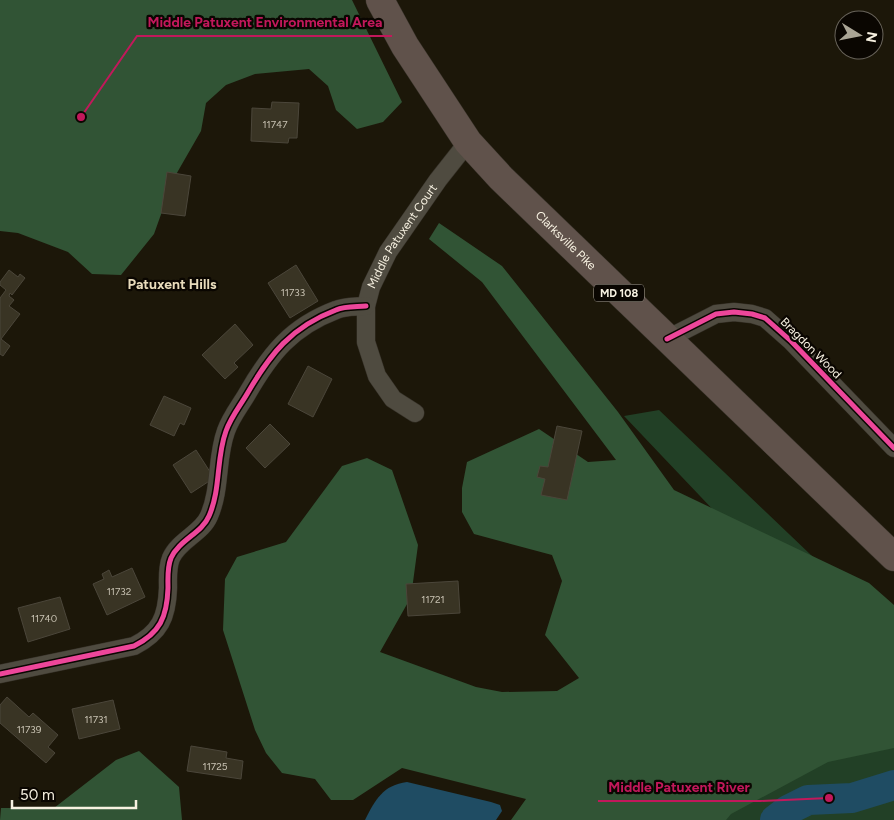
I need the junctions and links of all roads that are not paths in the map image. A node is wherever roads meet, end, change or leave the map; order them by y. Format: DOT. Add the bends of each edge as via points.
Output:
graph roads {
  1 [pos="380,0"];
  2 [pos="468,142"];
  3 [pos="366,306"];
  4 [pos="666,339"];
  5 [pos="415,413"];
  6 [pos="894,448"];
  7 [pos="894,557"];
  8 [pos="0,674"];
  1 -- 2 [label="main road, Clarksville Pike / MD 108" via="405,46"];
  2 -- 3 [label="street, Middle Patuxent Court" via="388,252 371,287"];
  2 -- 4 [label="main road, Clarksville Pike / MD 108"];
  3 -- 5 [label="street, Middle Patuxent Court" via="366,342 377,376 393,399"];
  3 -- 8 [label="street" via="337,309 295,331 259,374 226,432 208,519 171,558 167,606 157,630 146,640 127,648"];
  4 -- 6 [label="street, Bragdon Wood" via="716,314 734,312 765,318"];
  4 -- 7 [label="main road, Clarksville Pike / MD 108"];
}
